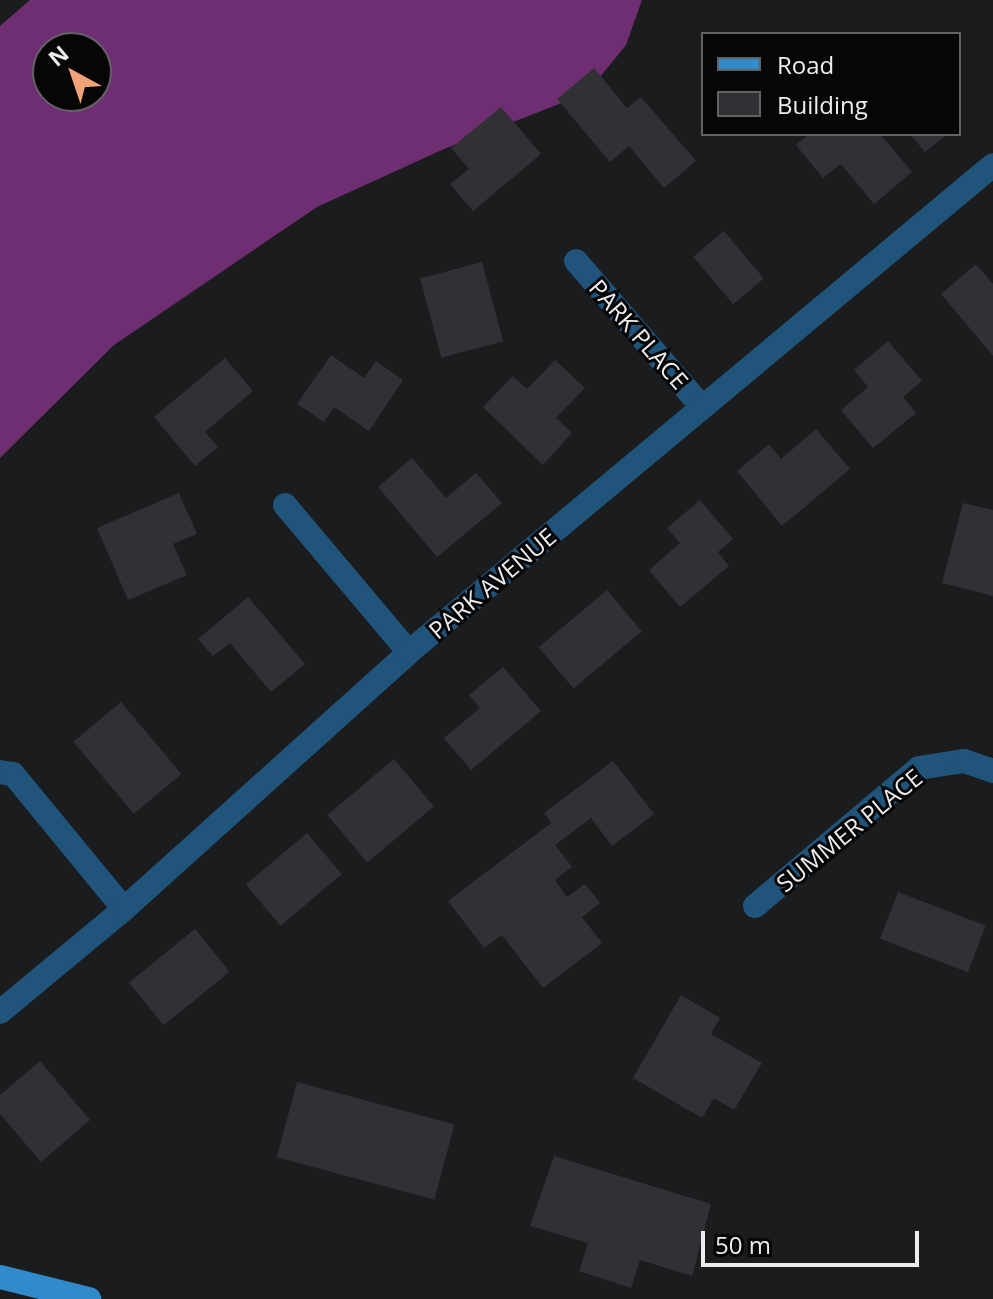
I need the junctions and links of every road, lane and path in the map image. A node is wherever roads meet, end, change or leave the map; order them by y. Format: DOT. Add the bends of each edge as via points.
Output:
graph roads {
  1 [pos="993,165"];
  2 [pos="576,261"];
  3 [pos="702,407"];
  4 [pos="285,505"];
  5 [pos="409,652"];
  6 [pos="993,771"];
  7 [pos="0,772"];
  8 [pos="755,906"];
  9 [pos="124,909"];
  10 [pos="0,1012"];
  11 [pos="0,1277"];
  12 [pos="89,1299"];
  1 -- 3 [label="street, PARK AVENUE"];
  2 -- 3 [label="street, PARK PLACE"];
  3 -- 5 [label="street, PARK AVENUE"];
  4 -- 5 [label="street"];
  5 -- 9 [label="street, PARK AVENUE"];
  6 -- 8 [label="street, SUMMER PLACE" via="964,761 919,768"];
  7 -- 9 [label="street" via="13,774"];
  9 -- 10 [label="street, PARK AVENUE"];
  11 -- 12 [label="main road"];
}
